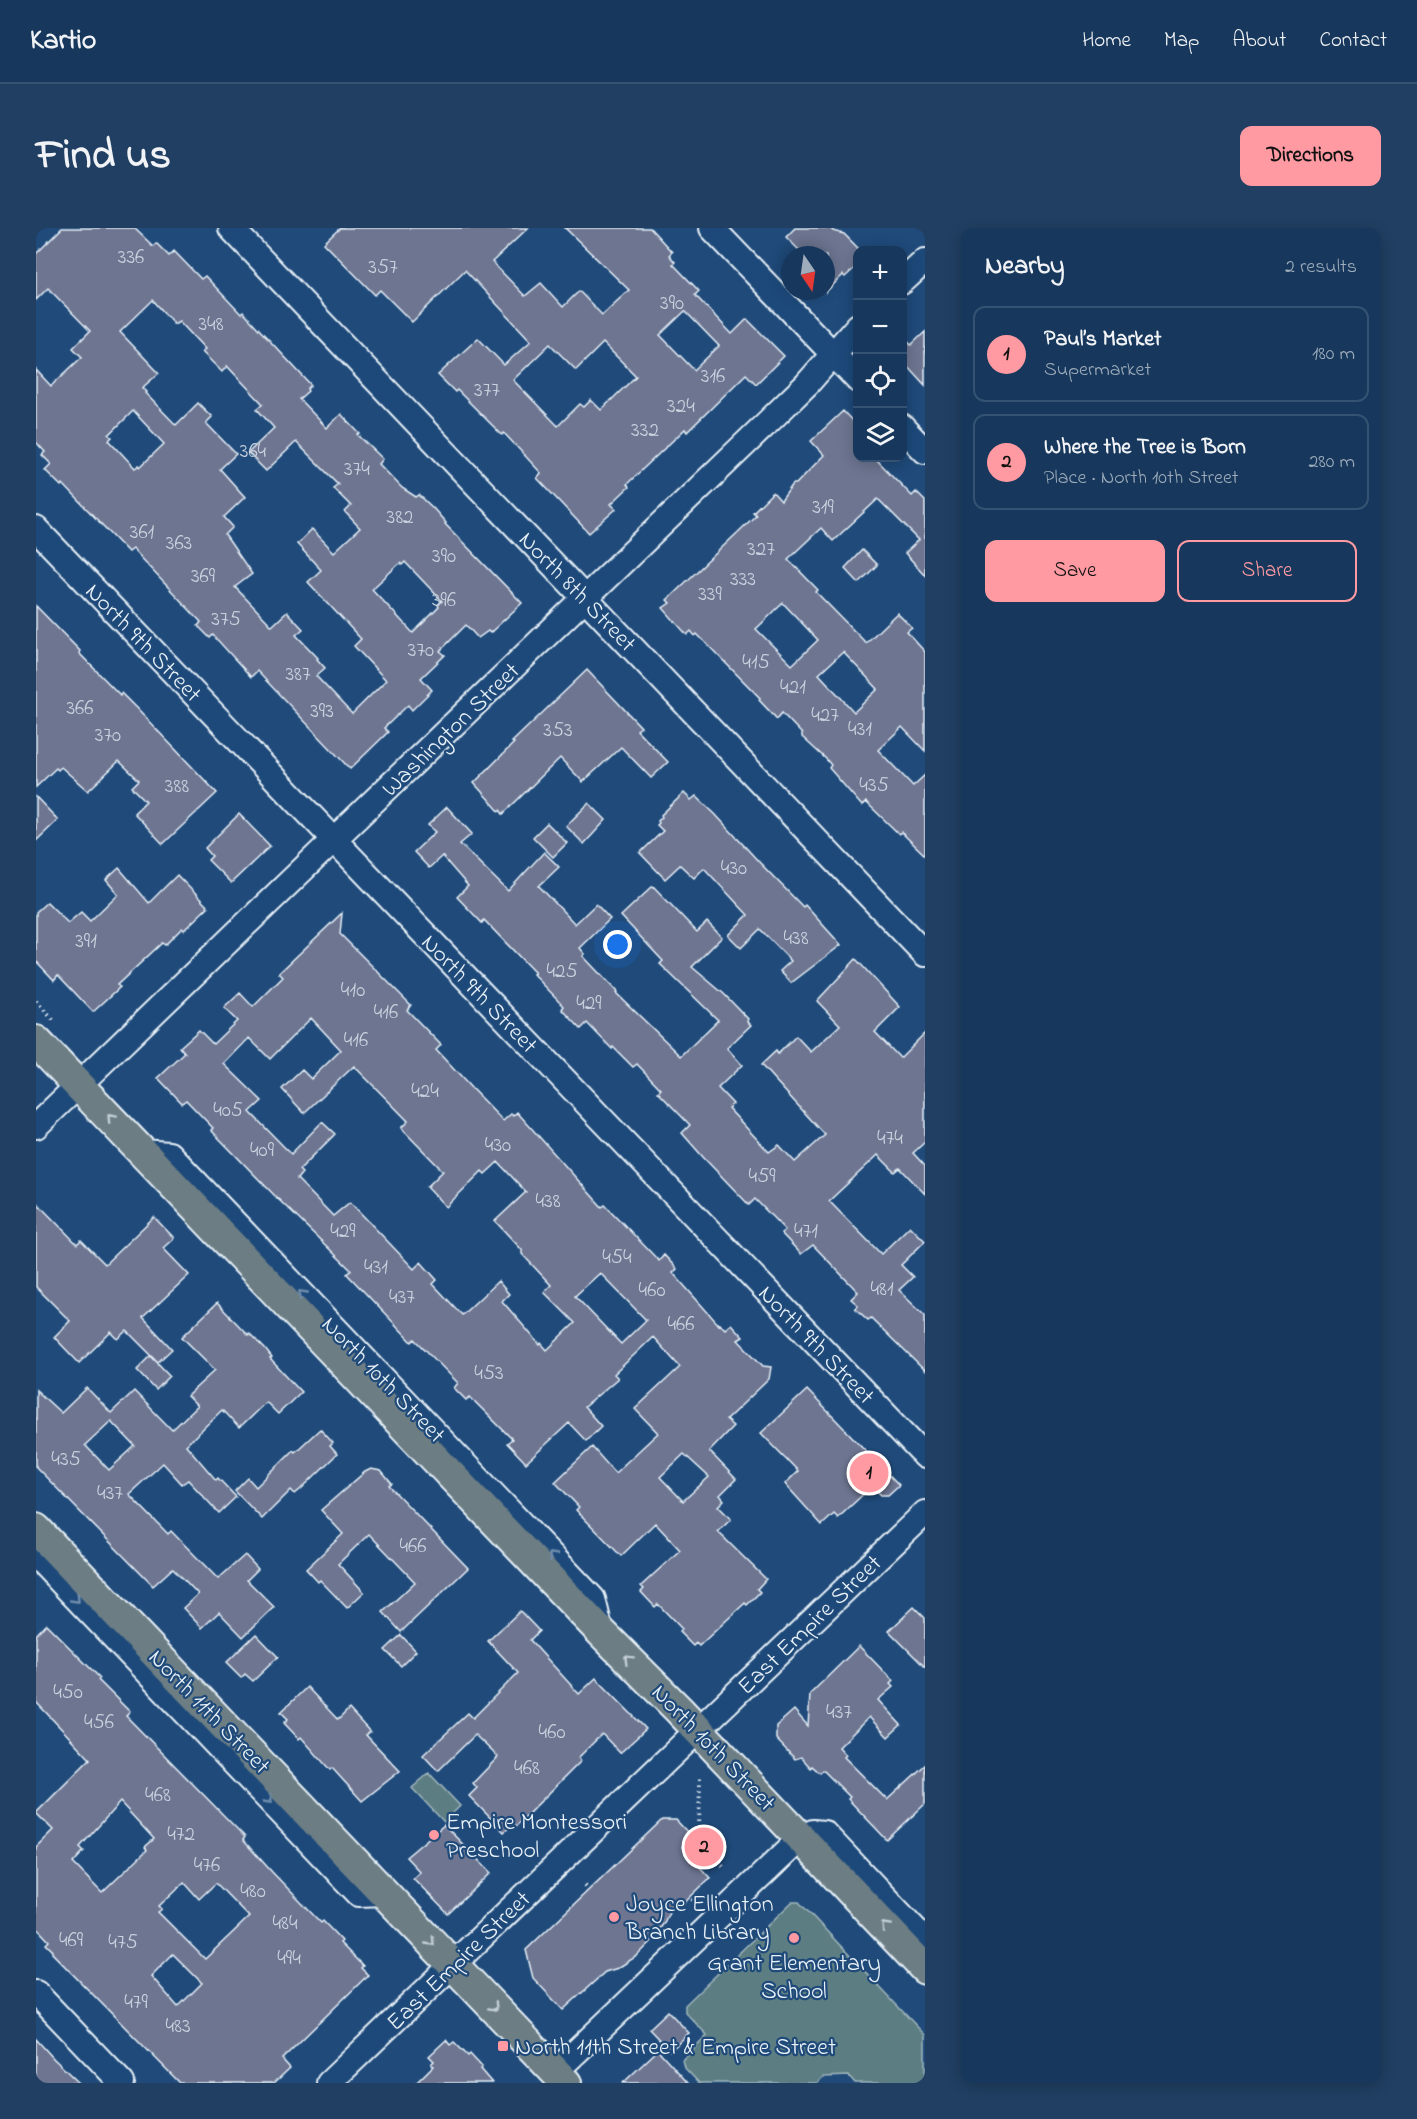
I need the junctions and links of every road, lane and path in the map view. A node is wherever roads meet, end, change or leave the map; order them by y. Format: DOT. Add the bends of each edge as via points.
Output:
graph roads {
  1 [pos="231,228"];
  2 [pos="712,228"];
  3 [pos="925,261"];
  4 [pos="907,278"];
  5 [pos="853,332"];
  6 [pos="833,354"];
  7 [pos="853,375"];
  8 [pos="907,431"];
  9 [pos="925,451"];
  10 [pos="36,529"];
  11 [pos="586,599"];
  12 [pos="333,841"];
  13 [pos="925,954"];
  14 [pos="36,1041"];
  15 [pos="79,1084"];
  16 [pos="36,1126"];
  17 [pos="925,1456"];
  18 [pos="925,1513"];
  19 [pos="36,1529"];
  20 [pos="36,1556"];
  21 [pos="698,1730"];
  22 [pos="700,1776"];
  23 [pos="699,1834"];
  24 [pos="801,1838"];
  25 [pos="713,1857"];
  26 [pos="726,1868"];
  27 [pos="384,1893"];
  28 [pos="925,1940"];
  29 [pos="453,1965"];
  30 [pos="925,1969"];
  31 [pos="36,1993"];
  32 [pos="554,2079"];
  33 [pos="122,2083"];
  34 [pos="329,2083"];
  1 -- 11 [label="street, North 8th Street"];
  2 -- 6 [label="street"];
  3 -- 4 [label="street"];
  5 -- 6 [label="street, Washington Street"];
  6 -- 7 [label="street"];
  6 -- 11 [label="street, Washington Street"];
  8 -- 9 [label="street"];
  10 -- 12 [label="street, North 9th Street"];
  11 -- 12 [label="street, Washington Street"];
  11 -- 13 [label="street, North 8th Street"];
  12 -- 15 [label="street, Washington Street"];
  12 -- 17 [label="street, North 9th Street"];
  14 -- 15 [label="main road, North 10th Street"];
  15 -- 16 [label="street, Washington Street"];
  21 -- 15 [label="main road, North 10th Street, one-way"];
  18 -- 21 [label="street, East Empire Street"];
  19 -- 27 [label="main road, North 11th Street"];
  20 -- 27 [label="street, North 11th Street, one-way" via="359,1894"];
  21 -- 24 [label="main road, North 10th Street"];
  21 -- 29 [label="street, East Empire Street"];
  22 -- 23 [label="path"];
  23 -- 25 [label="path" via="716,1840"];
  23 -- 25 [label="path" via="692,1839 690,1852 700,1861"];
  24 -- 28 [label="street" via="813,1832 824,1833"];
  30 -- 24 [label="main road, North 10th Street, one-way"];
  24 -- 32 [label="street"];
  25 -- 26 [label="path"];
  27 -- 29 [label="main road, North 11th Street, one-way"];
  29 -- 32 [label="main road, North 11th Street, one-way" via="534,2050"];
  29 -- 34 [label="street, East Empire Street"];
  31 -- 33 [label="street"];
}
